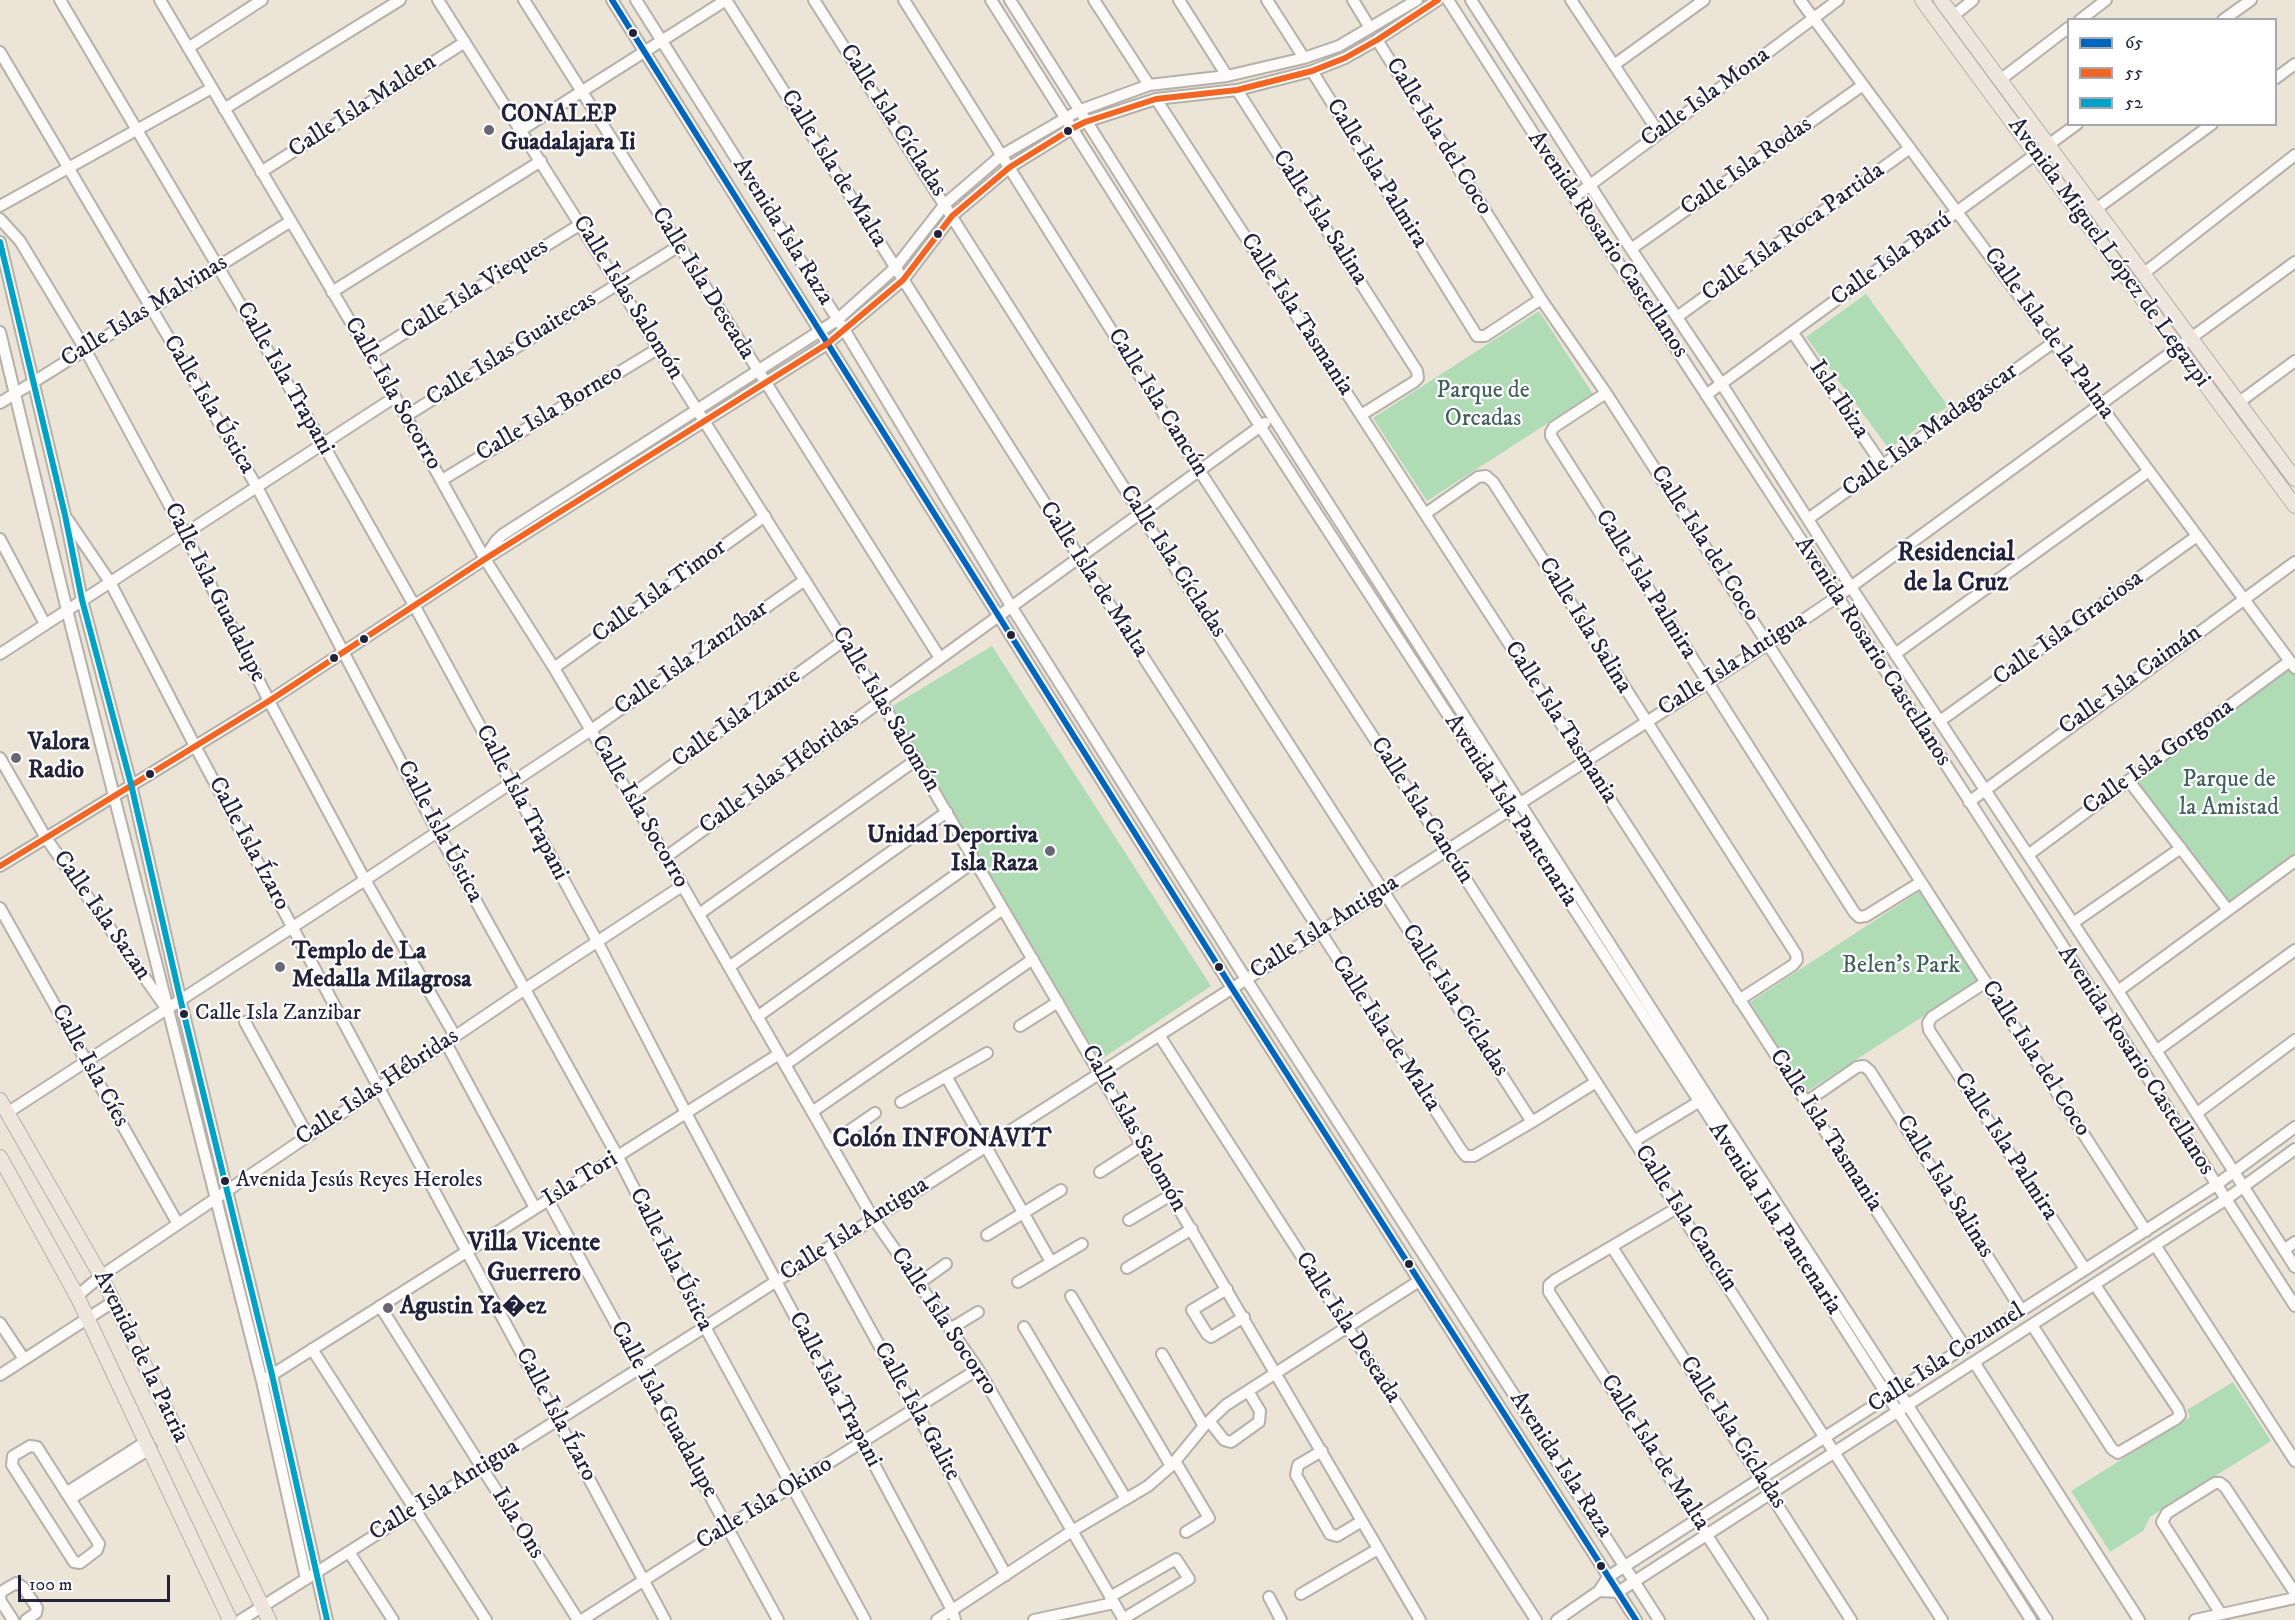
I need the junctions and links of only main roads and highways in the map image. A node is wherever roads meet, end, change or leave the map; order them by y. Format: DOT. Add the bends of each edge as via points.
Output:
graph roads {
  1 [pos="1922,0"];
  2 [pos="1941,0"];
  3 [pos="2292,471"];
  4 [pos="2295,506"];
  5 [pos="0,1100"];
  6 [pos="0,1157"];
  7 [pos="230,1620"];
  8 [pos="269,1620"];
  1 -- 4 [label="main road, Avenida Miguel López de Legazpi"];
  2 -- 3 [label="main road, Avenida Miguel López de Legazpi"];
  5 -- 8 [label="main road, Avenida de la Patria" via="101,1276"];
  6 -- 7 [label="main road, Avenida de la Patria" via="88,1318"];
}
